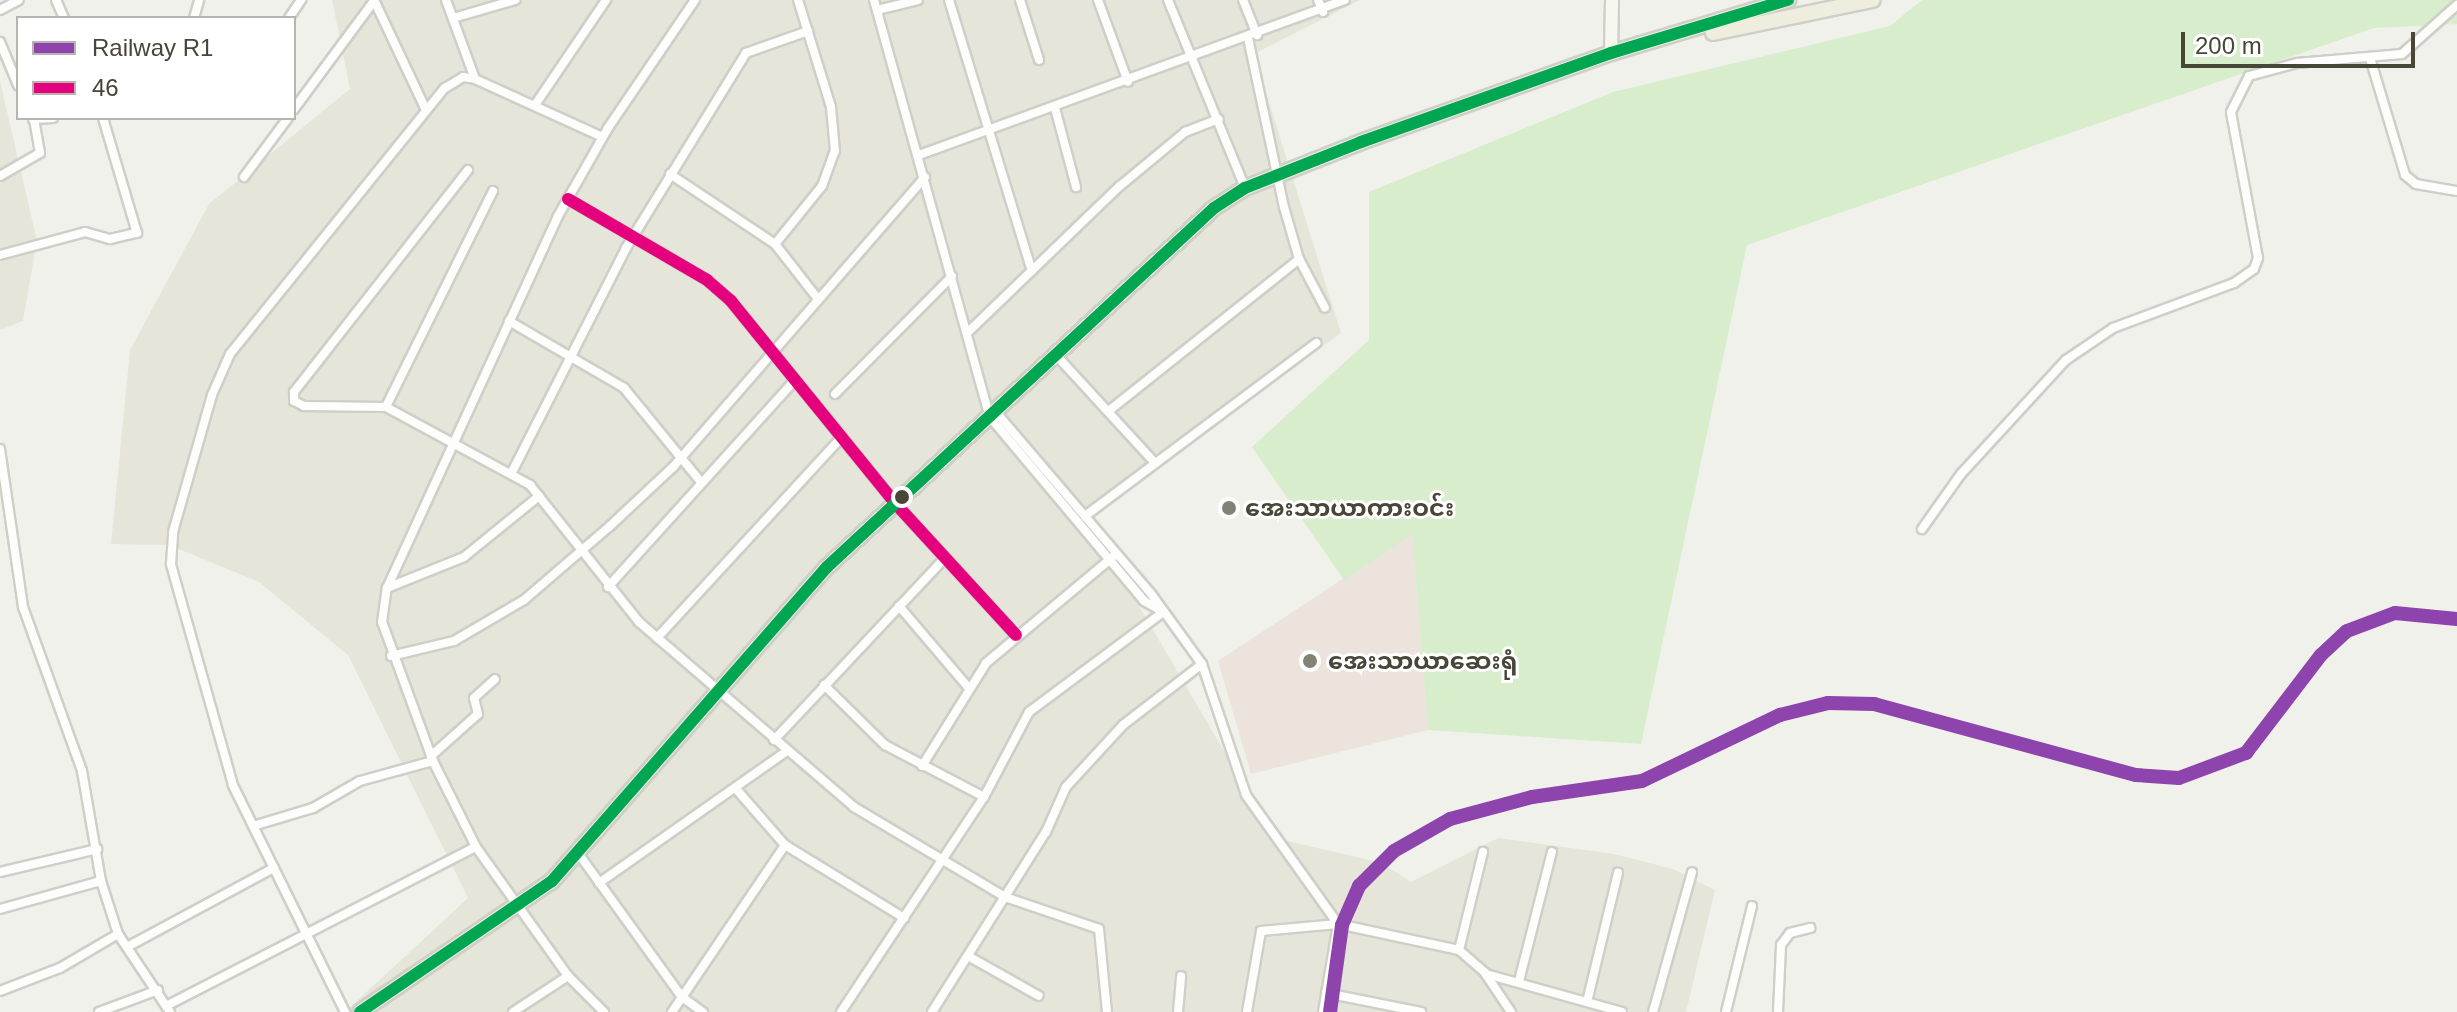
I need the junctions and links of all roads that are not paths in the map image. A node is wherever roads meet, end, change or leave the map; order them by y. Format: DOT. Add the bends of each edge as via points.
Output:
graph roads {
  1 [pos="19,0"];
  2 [pos="374,0"];
  3 [pos="446,0"];
  4 [pos="515,0"];
  5 [pos="606,0"];
  6 [pos="695,0"];
  7 [pos="798,0"];
  8 [pos="874,0"];
  9 [pos="918,0"];
  10 [pos="949,0"];
  11 [pos="1020,0"];
  12 [pos="1098,0"];
  13 [pos="1168,0"];
  14 [pos="1243,0"];
  15 [pos="1318,0"];
  16 [pos="1345,0"];
  17 [pos="1612,0"];
  18 [pos="1788,0"];
  19 [pos="1873,0"];
  20 [pos="2457,5"];
  21 [pos="0,10"];
  22 [pos="877,10"];
  23 [pos="1323,12"];
  24 [pos="453,18"];
  25 [pos="808,31"];
  26 [pos="1252,37"];
  27 [pos="1670,39"];
  28 [pos="0,42"];
  29 [pos="1611,53"];
  30 [pos="1195,58"];
  31 [pos="2370,58"];
  32 [pos="1039,60"];
  33 [pos="475,79"];
  34 [pos="16,80"];
  35 [pos="1128,82"];
  36 [pos="535,105"];
  37 [pos="296,106"];
  38 [pos="1055,108"];
  39 [pos="426,110"];
  40 [pos="1219,119"];
  41 [pos="33,120"];
  42 [pos="104,120"];
  43 [pos="287,120"];
  44 [pos="992,130"];
  45 [pos="602,137"];
  46 [pos="919,155"];
  47 [pos="468,170"];
  48 [pos="1279,173"];
  49 [pos="670,174"];
  50 [pos="0,176"];
  51 [pos="244,177"];
  52 [pos="925,177"];
  53 [pos="1076,187"];
  54 [pos="1245,188"];
  55 [pos="493,191"];
  56 [pos="2457,191"];
  57 [pos="568,199"];
  58 [pos="633,237"];
  59 [pos="775,244"];
  60 [pos="0,255"];
  61 [pos="1299,259"];
  62 [pos="1032,271"];
  63 [pos="952,276"];
  64 [pos="818,299"];
  65 [pos="1325,308"];
  66 [pos="509,321"];
  67 [pos="967,333"];
  68 [pos="1316,343"];
  69 [pos="771,353"];
  70 [pos="571,355"];
  71 [pos="1056,355"];
  72 [pos="794,381"];
  73 [pos="835,394"];
  74 [pos="386,407"];
  75 [pos="1110,410"];
  76 [pos="992,414"];
  77 [pos="841,438"];
  78 [pos="453,442"];
  79 [pos="0,449"];
  80 [pos="680,458"];
  81 [pos="1154,462"];
  82 [pos="511,474"];
  83 [pos="701,482"];
  84 [pos="539,496"];
  85 [pos="895,503"];
  86 [pos="1085,516"];
  87 [pos="1922,529"];
  88 [pos="578,553"];
  89 [pos="1114,556"];
  90 [pos="945,558"];
  91 [pos="608,587"];
  92 [pos="387,588"];
  93 [pos="899,606"];
  94 [pos="1163,612"];
  95 [pos="1016,635"];
  96 [pos="657,638"];
  97 [pos="391,656"];
  98 [pos="1202,664"];
  99 [pos="495,679"];
  100 [pos="824,685"];
  101 [pos="968,687"];
  102 [pos="718,690"];
  103 [pos="774,740"];
  104 [pos="787,751"];
  105 [pos="432,758"];
  106 [pos="922,766"];
  107 [pos="737,790"];
  108 [pos="984,797"];
  109 [pos="253,826"];
  110 [pos="785,845"];
  111 [pos="476,847"];
  112 [pos="97,849"];
  113 [pos="1483,852"];
  114 [pos="1552,852"];
  115 [pos="578,853"];
  116 [pos="942,861"];
  117 [pos="274,868"];
  118 [pos="0,872"];
  119 [pos="1692,872"];
  120 [pos="1618,873"];
  121 [pos="101,881"];
  122 [pos="599,883"];
  123 [pos="1005,897"];
  124 [pos="1752,906"];
  125 [pos="520,908"];
  126 [pos="0,909"];
  127 [pos="904,918"];
  128 [pos="1338,924"];
  129 [pos="1810,928"];
  130 [pos="304,931"];
  131 [pos="118,934"];
  132 [pos="127,947"];
  133 [pos="1459,950"];
  134 [pos="968,956"];
  135 [pos="1485,973"];
  136 [pos="568,976"];
  137 [pos="1181,976"];
  138 [pos="1519,981"];
  139 [pos="158,990"];
  140 [pos="0,991"];
  141 [pos="1326,993"];
  142 [pos="1039,996"];
  143 [pos="682,997"];
  144 [pos="1587,1002"];
  145 [pos="1389,1008"];
  146 [pos="168,1009"];
  147 [pos="99,1012"];
  148 [pos="345,1012"];
  149 [pos="360,1012"];
  150 [pos="513,1012"];
  151 [pos="604,1012"];
  152 [pos="672,1012"];
  153 [pos="703,1012"];
  154 [pos="841,1012"];
  155 [pos="932,1012"];
  156 [pos="1107,1012"];
  157 [pos="1178,1012"];
  158 [pos="1247,1012"];
  159 [pos="1323,1012"];
  160 [pos="1421,1012"];
  161 [pos="1511,1012"];
  162 [pos="1622,1012"];
  163 [pos="1653,1012"];
  164 [pos="1726,1012"];
  165 [pos="1778,1012"];
  1 -- 21 [label="street"];
  2 -- 37 [label="street"];
  2 -- 39 [label="street"];
  3 -- 24 [label="street"];
  4 -- 24 [label="street"];
  5 -- 36 [label="street"];
  6 -- 45 [label="street"];
  7 -- 25 [label="street"];
  8 -- 22 [label="street"];
  9 -- 22 [label="street"];
  10 -- 44 [label="street"];
  11 -- 32 [label="street"];
  12 -- 35 [label="street"];
  13 -- 30 [label="street"];
  14 -- 26 [label="street"];
  15 -- 23 [label="street"];
  16 -- 23 [label="street"];
  17 -- 29 [label="main road"];
  18 -- 27 [label="highway"];
  19 -- 27 [label="highway"];
  20 -- 31 [label="street" via="2411,49"];
  22 -- 46 [label="street"];
  23 -- 26 [label="street"];
  24 -- 33 [label="street"];
  25 -- 49 [label="street" via="746,53"];
  25 -- 59 [label="street" via="831,107 835,151 822,186"];
  26 -- 30 [label="street"];
  26 -- 48 [label="street"];
  27 -- 29 [label="highway"];
  28 -- 34 [label="street"];
  29 -- 48 [label="highway"];
  30 -- 35 [label="street"];
  30 -- 40 [label="street"];
  31 -- 56 [label="street" via="2405,175 2416,184"];
  31 -- 87 [label="street" via="2297,63 2249,76 2231,112 2258,258 2254,269 2234,283 2113,328 2066,360 1961,474"];
  33 -- 36 [label="street"];
  33 -- 39 [label="street" via="463,77 445,88"];
  35 -- 38 [label="street"];
  36 -- 45 [label="street"];
  38 -- 44 [label="street"];
  38 -- 53 [label="street"];
  39 -- 109 [label="street" via="230,354 212,395 173,532 171,564 204,699"];
  40 -- 54 [label="street"];
  40 -- 62 [label="street" via="1185,132"];
  41 -- 50 [label="street" via="40,153"];
  42 -- 60 [label="street" via="137,233 110,239 85,232"];
  43 -- 51 [label="street"];
  44 -- 46 [label="street"];
  44 -- 62 [label="street"];
  45 -- 57 [label="street"];
  46 -- 52 [label="street"];
  47 -- 74 [label="street" via="294,392 294,401 304,406"];
  48 -- 54 [label="highway"];
  48 -- 61 [label="street"];
  49 -- 58 [label="street"];
  49 -- 59 [label="street"];
  52 -- 63 [label="street"];
  52 -- 64 [label="street"];
  54 -- 71 [label="highway" via="1214,208"];
  55 -- 74 [label="street"];
  57 -- 58 [label="street"];
  57 -- 66 [label="street"];
  58 -- 69 [label="street" via="707,280"];
  58 -- 70 [label="street"];
  59 -- 64 [label="street"];
  61 -- 65 [label="street"];
  61 -- 75 [label="street"];
  62 -- 67 [label="street"];
  63 -- 67 [label="street"];
  63 -- 73 [label="street"];
  64 -- 69 [label="street"];
  66 -- 70 [label="street"];
  66 -- 78 [label="street"];
  67 -- 76 [label="street"];
  68 -- 81 [label="street"];
  69 -- 72 [label="street"];
  69 -- 80 [label="street"];
  70 -- 80 [label="street" via="624,388"];
  70 -- 82 [label="street"];
  71 -- 75 [label="street"];
  71 -- 76 [label="highway"];
  72 -- 77 [label="street"];
  72 -- 83 [label="street"];
  74 -- 78 [label="street"];
  75 -- 81 [label="street"];
  76 -- 85 [label="highway"];
  76 -- 86 [label="street"];
  76 -- 89 [label="street"];
  77 -- 85 [label="street"];
  77 -- 96 [label="street"];
  78 -- 82 [label="street"];
  78 -- 92 [label="street"];
  79 -- 112 [label="street" via="23,607 82,771"];
  80 -- 83 [label="street"];
  80 -- 88 [label="street"];
  81 -- 86 [label="street"];
  82 -- 84 [label="street"];
  83 -- 91 [label="street"];
  84 -- 88 [label="street"];
  84 -- 92 [label="street" via="464,557"];
  85 -- 90 [label="street"];
  85 -- 102 [label="highway" via="827,567"];
  86 -- 89 [label="street"];
  88 -- 91 [label="street"];
  88 -- 97 [label="street" via="524,600 454,641"];
  89 -- 94 [label="street"];
  89 -- 95 [label="street"];
  90 -- 93 [label="street"];
  90 -- 95 [label="street"];
  91 -- 96 [label="street"];
  92 -- 97 [label="street" via="382,622"];
  93 -- 100 [label="street"];
  93 -- 101 [label="street"];
  94 -- 98 [label="street"];
  94 -- 108 [label="street" via="1029,712"];
  95 -- 101 [label="street"];
  96 -- 102 [label="street"];
  97 -- 105 [label="street"];
  98 -- 123 [label="street" via="1123,725 1066,787"];
  98 -- 128 [label="street" via="1246,795"];
  99 -- 105 [label="street" via="474,698 478,714"];
  100 -- 103 [label="street"];
  100 -- 106 [label="street" via="885,745"];
  101 -- 106 [label="street"];
  102 -- 103 [label="street"];
  102 -- 115 [label="highway"];
  103 -- 104 [label="street"];
  104 -- 107 [label="street"];
  104 -- 116 [label="street" via="854,807"];
  105 -- 109 [label="street" via="371,777 313,808"];
  105 -- 111 [label="street"];
  106 -- 108 [label="street"];
  107 -- 110 [label="street"];
  107 -- 122 [label="street"];
  108 -- 116 [label="street"];
  109 -- 117 [label="street"];
  110 -- 127 [label="street"];
  110 -- 143 [label="street"];
  111 -- 125 [label="street"];
  111 -- 130 [label="street"];
  112 -- 118 [label="street"];
  112 -- 121 [label="street"];
  113 -- 133 [label="street"];
  114 -- 138 [label="street"];
  115 -- 122 [label="street"];
  115 -- 125 [label="highway"];
  116 -- 123 [label="street"];
  116 -- 127 [label="street"];
  117 -- 130 [label="street"];
  117 -- 132 [label="street"];
  119 -- 163 [label="street"];
  120 -- 144 [label="street"];
  121 -- 126 [label="street"];
  121 -- 131 [label="street"];
  122 -- 143 [label="street"];
  123 -- 134 [label="street"];
  123 -- 156 [label="street" via="1099,929"];
  124 -- 164 [label="street"];
  125 -- 136 [label="street"];
  125 -- 149 [label="highway"];
  127 -- 154 [label="street"];
  128 -- 133 [label="street"];
  128 -- 141 [label="street"];
  128 -- 158 [label="street" via="1261,931"];
  129 -- 165 [label="street" via="1790,933 1781,945"];
  130 -- 146 [label="street"];
  130 -- 148 [label="street"];
  131 -- 132 [label="street"];
  131 -- 140 [label="street" via="60,968"];
  132 -- 139 [label="street"];
  133 -- 135 [label="street"];
  134 -- 142 [label="street"];
  134 -- 155 [label="street"];
  135 -- 138 [label="street"];
  135 -- 161 [label="street"];
  136 -- 150 [label="street"];
  136 -- 151 [label="street"];
  137 -- 157 [label="street"];
  138 -- 144 [label="street"];
  139 -- 146 [label="street"];
  139 -- 147 [label="street"];
  141 -- 145 [label="street"];
  141 -- 159 [label="street"];
  143 -- 152 [label="street"];
  143 -- 153 [label="street"];
  144 -- 162 [label="street"];
  145 -- 160 [label="street"];
}
